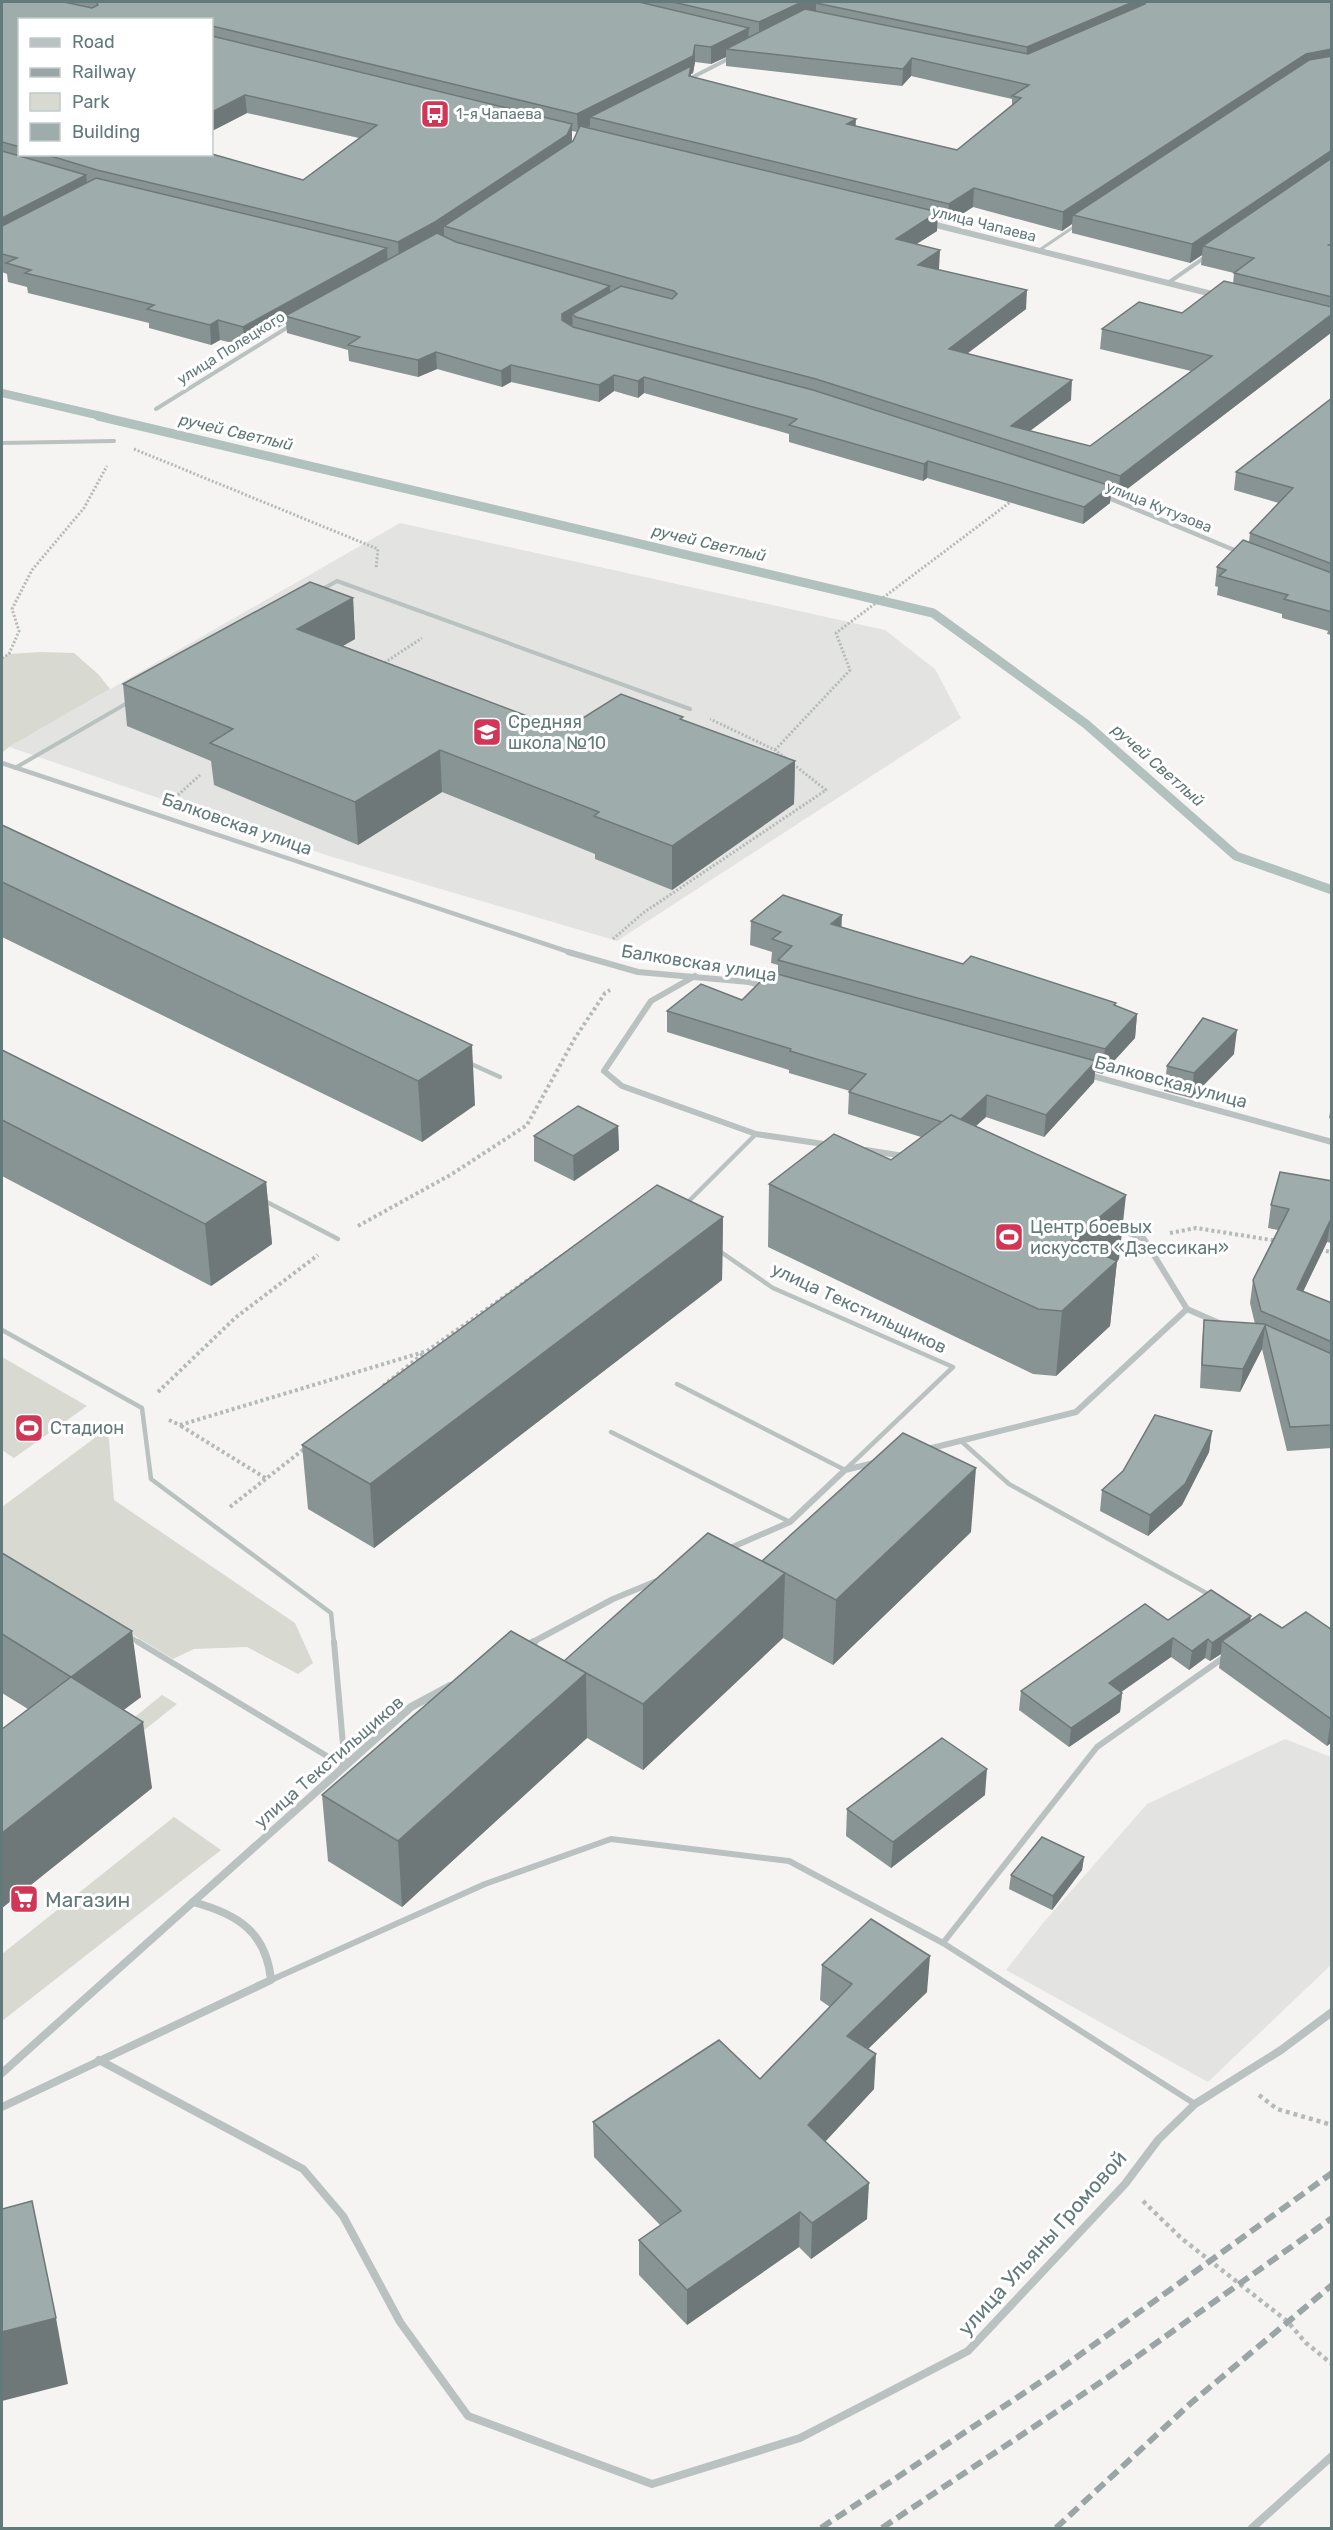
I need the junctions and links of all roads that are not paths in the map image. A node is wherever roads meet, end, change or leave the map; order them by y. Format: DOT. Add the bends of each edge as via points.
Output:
graph roads {
  1 [pos="736,54"];
  2 [pos="684,81"];
  3 [pos="912,219"];
  4 [pos="1080,223"];
  5 [pos="1215,250"];
  6 [pos="1038,251"];
  7 [pos="1168,283"];
  8 [pos="1233,299"];
  9 [pos="295,323"];
  10 [pos="156,409"];
  11 [pos="114,441"];
  12 [pos="2,443"];
  13 [pos="1097,494"];
  14 [pos="1242,554"];
  15 [pos="317,593"];
  16 [pos="136,698"];
  17 [pos="690,709"];
  18 [pos="2,763"];
  19 [pos="15,768"];
  20 [pos="695,976"];
  21 [pos="772,988"];
  22 [pos="467,1062"];
  23 [pos="1080,1073"];
  24 [pos="500,1077"];
  25 [pos="756,1134"];
  26 [pos="1332,1142"];
  27 [pos="838,1146"];
  28 [pos="861,1149"];
  29 [pos="907,1156"];
  30 [pos="254,1195"];
  31 [pos="679,1211"];
  32 [pos="1112,1226"];
  33 [pos="338,1239"];
  34 [pos="711,1245"];
  35 [pos="1187,1309"];
  36 [pos="1228,1327"];
  37 [pos="2,1330"];
  38 [pos="677,1384"];
  39 [pos="611,1432"];
  40 [pos="961,1441"];
  41 [pos="918,1452"];
  42 [pos="886,1460"];
  43 [pos="845,1470"];
  44 [pos="790,1522"];
  45 [pos="717,1554"];
  46 [pos="665,1577"];
  47 [pos="1216,1598"];
  48 [pos="123,1633"];
  49 [pos="522,1648"];
  50 [pos="1230,1653"];
  51 [pos="462,1680"];
  52 [pos="345,1767"];
  53 [pos="193,1902"];
  54 [pos="943,1943"];
  55 [pos="271,1980"];
  56 [pos="1332,2012"];
  57 [pos="99,2060"];
  58 [pos="2,2073"];
  59 [pos="1195,2104"];
  60 [pos="2,2107"];
  61 [pos="1332,2456"];
  62 [pos="1252,2529"];
  1 -- 2 [label="street"];
  3 -- 6 [label="street, улица Чапаева"];
  4 -- 6 [label="lane"];
  5 -- 7 [label="street"];
  6 -- 7 [label="street, улица Чапаева"];
  7 -- 8 [label="street, улица Чапаева"];
  9 -- 10 [label="street, улица Полецкого"];
  11 -- 12 [label="lane"];
  13 -- 14 [label="street, улица Кутузова"];
  15 -- 17 [label="lane" via="337,581"];
  16 -- 19 [label="lane"];
  18 -- 19 [label="street, Балковская улица"];
  19 -- 20 [label="street, Балковская улица" via="589,958 638,972"];
  20 -- 21 [label="street, Балковская улица"];
  20 -- 25 [label="street" via="651,1001 604,1071 622,1086"];
  22 -- 24 [label="lane"];
  23 -- 26 [label="street, Балковская улица"];
  25 -- 27 [label="street"];
  25 -- 31 [label="lane"];
  28 -- 29 [label="street"];
  30 -- 33 [label="lane"];
  32 -- 35 [label="street" via="1144,1239"];
  34 -- 43 [label="lane, улица Текстильщиков" via="773,1288 952,1368"];
  35 -- 36 [label="street"];
  35 -- 40 [label="street" via="1076,1412"];
  37 -- 52 [label="lane" via="142,1408 151,1479 331,1613"];
  38 -- 43 [label="lane"];
  39 -- 44 [label="lane"];
  40 -- 41 [label="street"];
  40 -- 47 [label="lane" via="1009,1484"];
  42 -- 43 [label="street, улица Текстильщиков"];
  43 -- 44 [label="street, улица Текстильщиков"];
  44 -- 45 [label="street, улица Текстильщиков"];
  46 -- 49 [label="street" via="613,1599"];
  48 -- 52 [label="lane"];
  50 -- 54 [label="lane" via="1097,1747"];
  51 -- 52 [label="street, улица Текстильщиков" via="411,1707"];
  52 -- 53 [label="street, улица Текстильщиков"];
  53 -- 55 [label="street" via="222,1910 252,1930 267,1952"];
  53 -- 58 [label="street, улица Текстильщиков"];
  54 -- 55 [label="lane" via="789,1861 611,1839 485,1884"];
  54 -- 59 [label="lane"];
  55 -- 57 [label="street"];
  56 -- 59 [label="street, улица Ульяны Громовой" via="1281,2050"];
  57 -- 59 [label="street, улица Ульяны Громовой" via="303,2169 343,2216 400,2322 468,2416 652,2484 800,2438 968,2351"];
  57 -- 60 [label="street"];
  61 -- 62 [label="street"];
}
